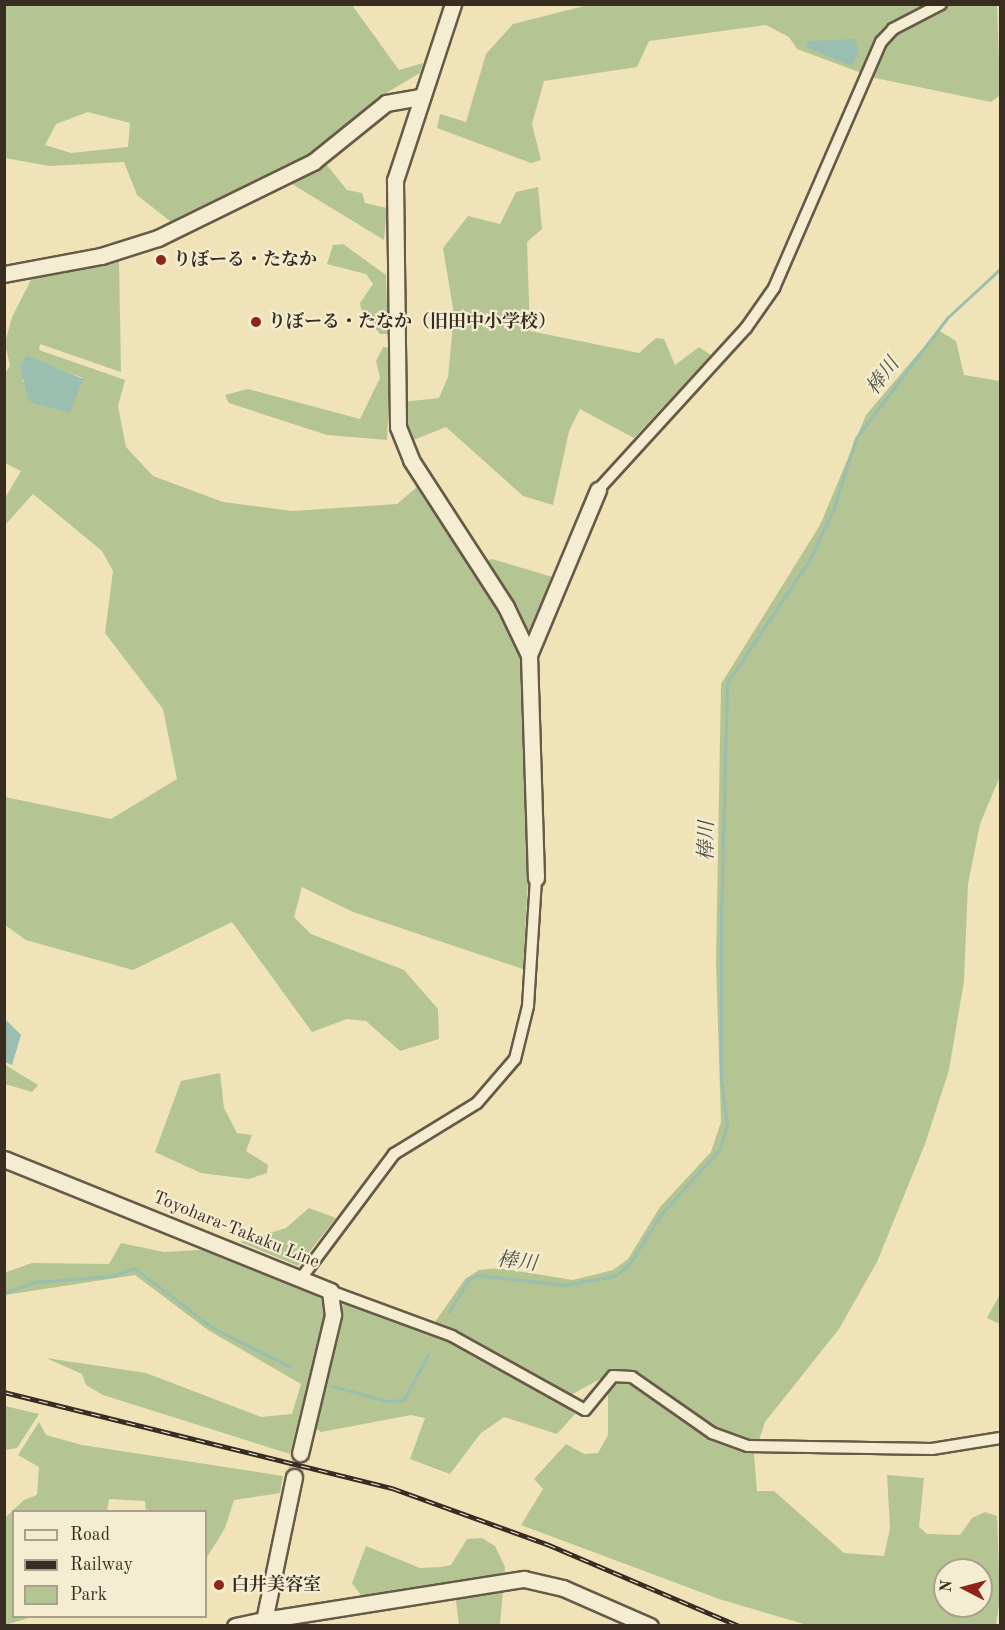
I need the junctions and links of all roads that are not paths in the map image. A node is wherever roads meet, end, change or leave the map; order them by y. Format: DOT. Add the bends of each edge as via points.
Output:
graph roads {
  1 [pos="453,4"];
  2 [pos="941,4"];
  3 [pos="421,97"];
  4 [pos="4,274"];
  5 [pos="598,490"];
  6 [pos="529,655"];
  7 [pos="536,878"];
  8 [pos="4,1159"];
  9 [pos="302,1277"];
  10 [pos="330,1291"];
  11 [pos="1000,1438"];
  12 [pos="300,1453"];
  13 [pos="294,1477"];
  14 [pos="264,1620"];
  15 [pos="235,1626"];
  16 [pos="650,1626"];
  1 -- 3 [label="street"];
  2 -- 5 [label="street" via="893,29 881,42 774,288 746,328"];
  3 -- 4 [label="street" via="386,103 313,162 167,234 110,254"];
  3 -- 6 [label="street" via="393,196 398,427 411,460 506,607"];
  5 -- 6 [label="street"];
  6 -- 7 [label="street"];
  7 -- 9 [label="street" via="528,1006 515,1059 477,1103 394,1154"];
  8 -- 9 [label="street, Toyohara-Takaku Line"];
  9 -- 10 [label="street, Toyohara-Takaku Line"];
  10 -- 11 [label="street" via="452,1336 585,1410 613,1376 632,1377 712,1433 739,1444 896,1450"];
  10 -- 12 [label="street, Toyohara-Takaku Line" via="333,1315"];
  13 -- 14 [label="street"];
  14 -- 15 [label="street"];
  14 -- 16 [label="street" via="524,1579 575,1592"];
}
